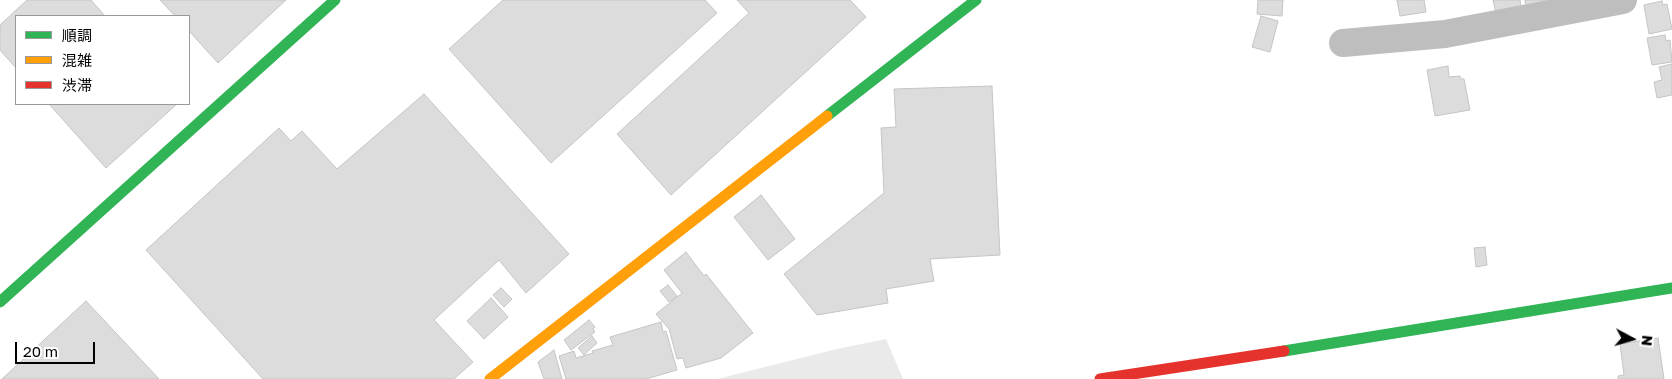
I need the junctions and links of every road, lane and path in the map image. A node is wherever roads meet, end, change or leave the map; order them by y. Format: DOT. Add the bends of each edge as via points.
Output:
graph roads {
  1 [pos="335,0"];
  2 [pos="976,0"];
  3 [pos="1623,0"];
  4 [pos="1343,43"];
  5 [pos="1672,288"];
  6 [pos="0,302"];
  7 [pos="490,379"];
  8 [pos="1100,379"];
  1 -- 6 [label="street"];
  2 -- 7 [label="street"];
  3 -- 4 [label="street" via="1445,34"];
  5 -- 8 [label="street"];
}
